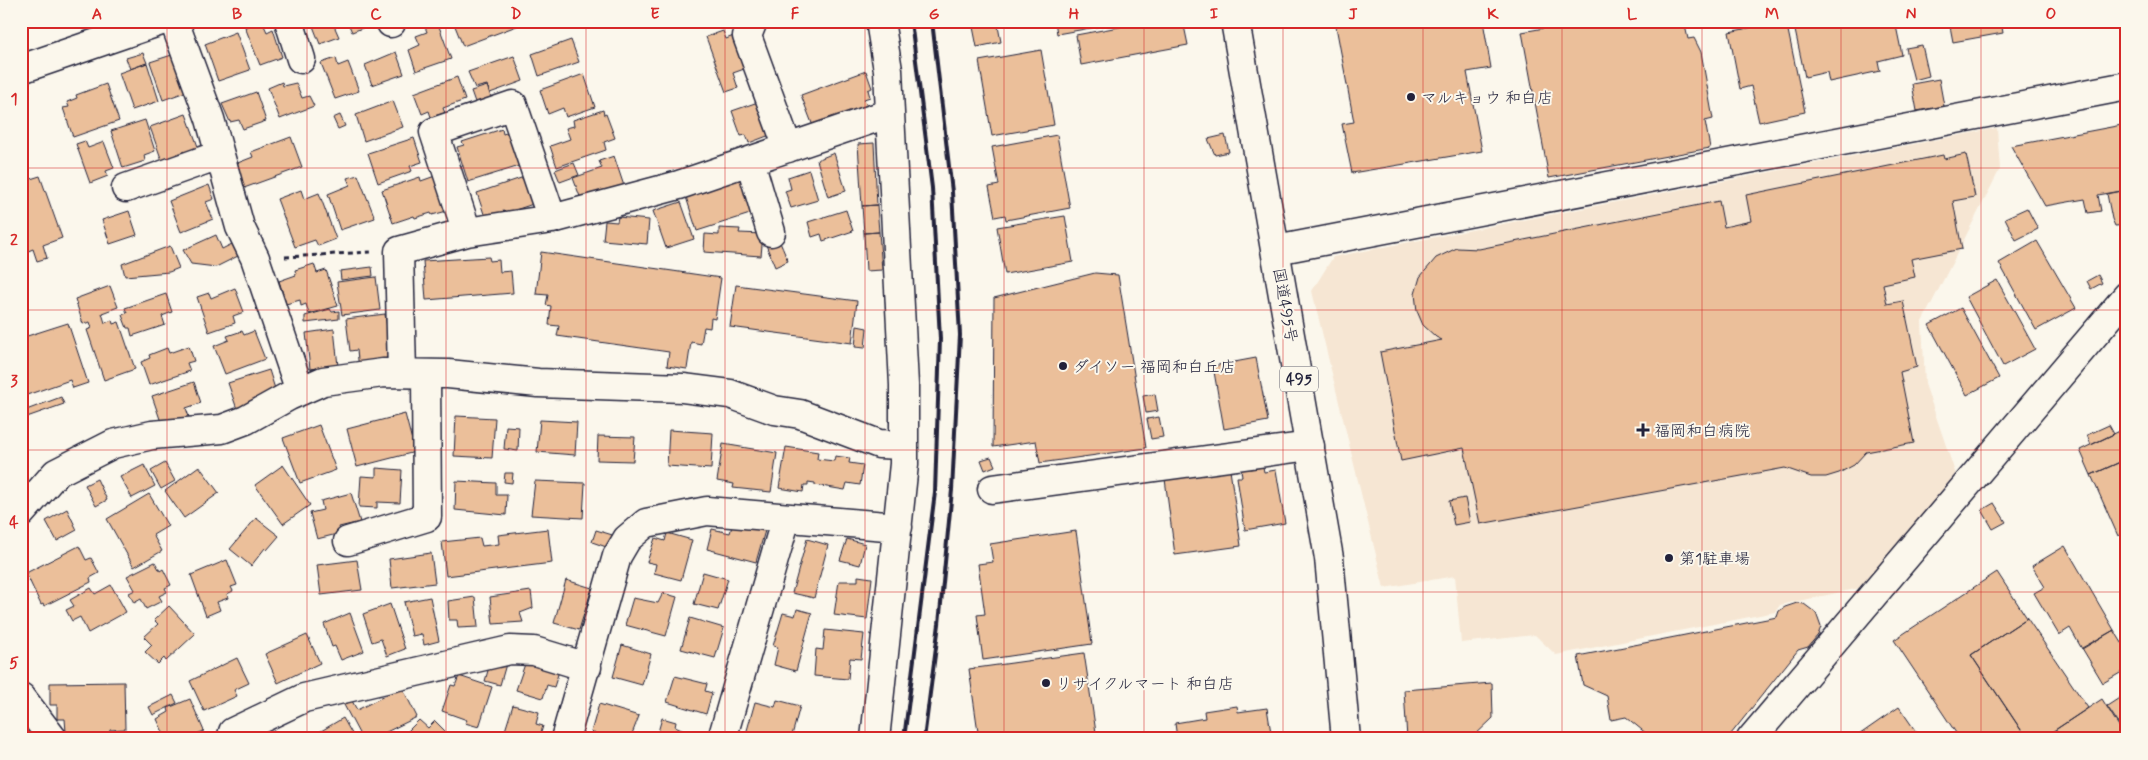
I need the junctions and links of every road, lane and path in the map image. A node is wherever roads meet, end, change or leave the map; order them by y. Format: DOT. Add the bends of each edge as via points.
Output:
graph roads {
  1 [pos="161,21"];
  2 [pos="174,21"];
  3 [pos="289,21"];
  4 [pos="753,21"];
  5 [pos="880,21"];
  6 [pos="1235,21"];
  7 [pos="301,59"];
  8 [pos="21,69"];
  9 [pos="2127,86"];
  10 [pos="890,113"];
  11 [pos="788,148"];
  12 [pos="219,155"];
  13 [pos="750,161"];
  14 [pos="126,188"];
  15 [pos="552,219"];
  16 [pos="467,232"];
  17 [pos="771,232"];
  18 [pos="1276,250"];
  19 [pos="399,251"];
  20 [pos="255,258"];
  21 [pos="2127,296"];
  22 [pos="414,373"];
  23 [pos="300,391"];
  24 [pos="903,445"];
  25 [pos="1310,446"];
  26 [pos="992,489"];
  27 [pos="21,513"];
  28 [pos="786,518"];
  29 [pos="898,527"];
  30 [pos="348,541"];
  31 [pos="587,667"];
  32 [pos="21,697"];
  33 [pos="53,739"];
  34 [pos="231,739"];
  35 [pos="565,739"];
  36 [pos="722,739"];
  37 [pos="874,739"];
  38 [pos="1346,739"];
  39 [pos="1751,739"];
  1 -- 8 [label="main road"];
  2 -- 12 [label="main road" via="210,119"];
  3 -- 7 [label="main road"];
  4 -- 11 [label="main road" via="748,36"];
  5 -- 10 [label="main road" via="888,70"];
  6 -- 18 [label="main road, 国道495号 / 495"];
  9 -- 18 [label="main road"];
  10 -- 11 [label="main road"];
  10 -- 24 [label="main road" via="904,385"];
  11 -- 13 [label="main road"];
  12 -- 14 [label="main road"];
  12 -- 20 [label="main road" via="240,227"];
  13 -- 15 [label="main road" via="679,185"];
  13 -- 17 [label="main road"];
  15 -- 16 [label="main road"];
  15 -- 16 [label="main road" via="513,105 434,132"];
  16 -- 19 [label="main road"];
  18 -- 25 [label="main road, 国道495号 / 495"];
  19 -- 20 [label="path"];
  19 -- 22 [label="main road"];
  20 -- 23 [label="main road"];
  21 -- 39 [label="main road"];
  22 -- 23 [label="main road" via="383,373 323,382"];
  22 -- 24 [label="main road" via="538,383 683,388 730,394 774,410 800,414 879,444"];
  22 -- 30 [label="main road" via="427,518"];
  23 -- 27 [label="main road" via="222,429 152,435 113,444 56,473"];
  24 -- 29 [label="main road"];
  25 -- 26 [label="main road"];
  25 -- 38 [label="main road, 国道495号 / 495" via="1329,558"];
  28 -- 29 [label="main road"];
  28 -- 31 [label="main road" via="707,511 646,523 627,539 618,556"];
  28 -- 36 [label="main road"];
  29 -- 37 [label="main road"];
  31 -- 34 [label="main road" via="534,651 510,650 304,698 233,732"];
  31 -- 35 [label="main road"];
  32 -- 33 [label="main road"];
}
